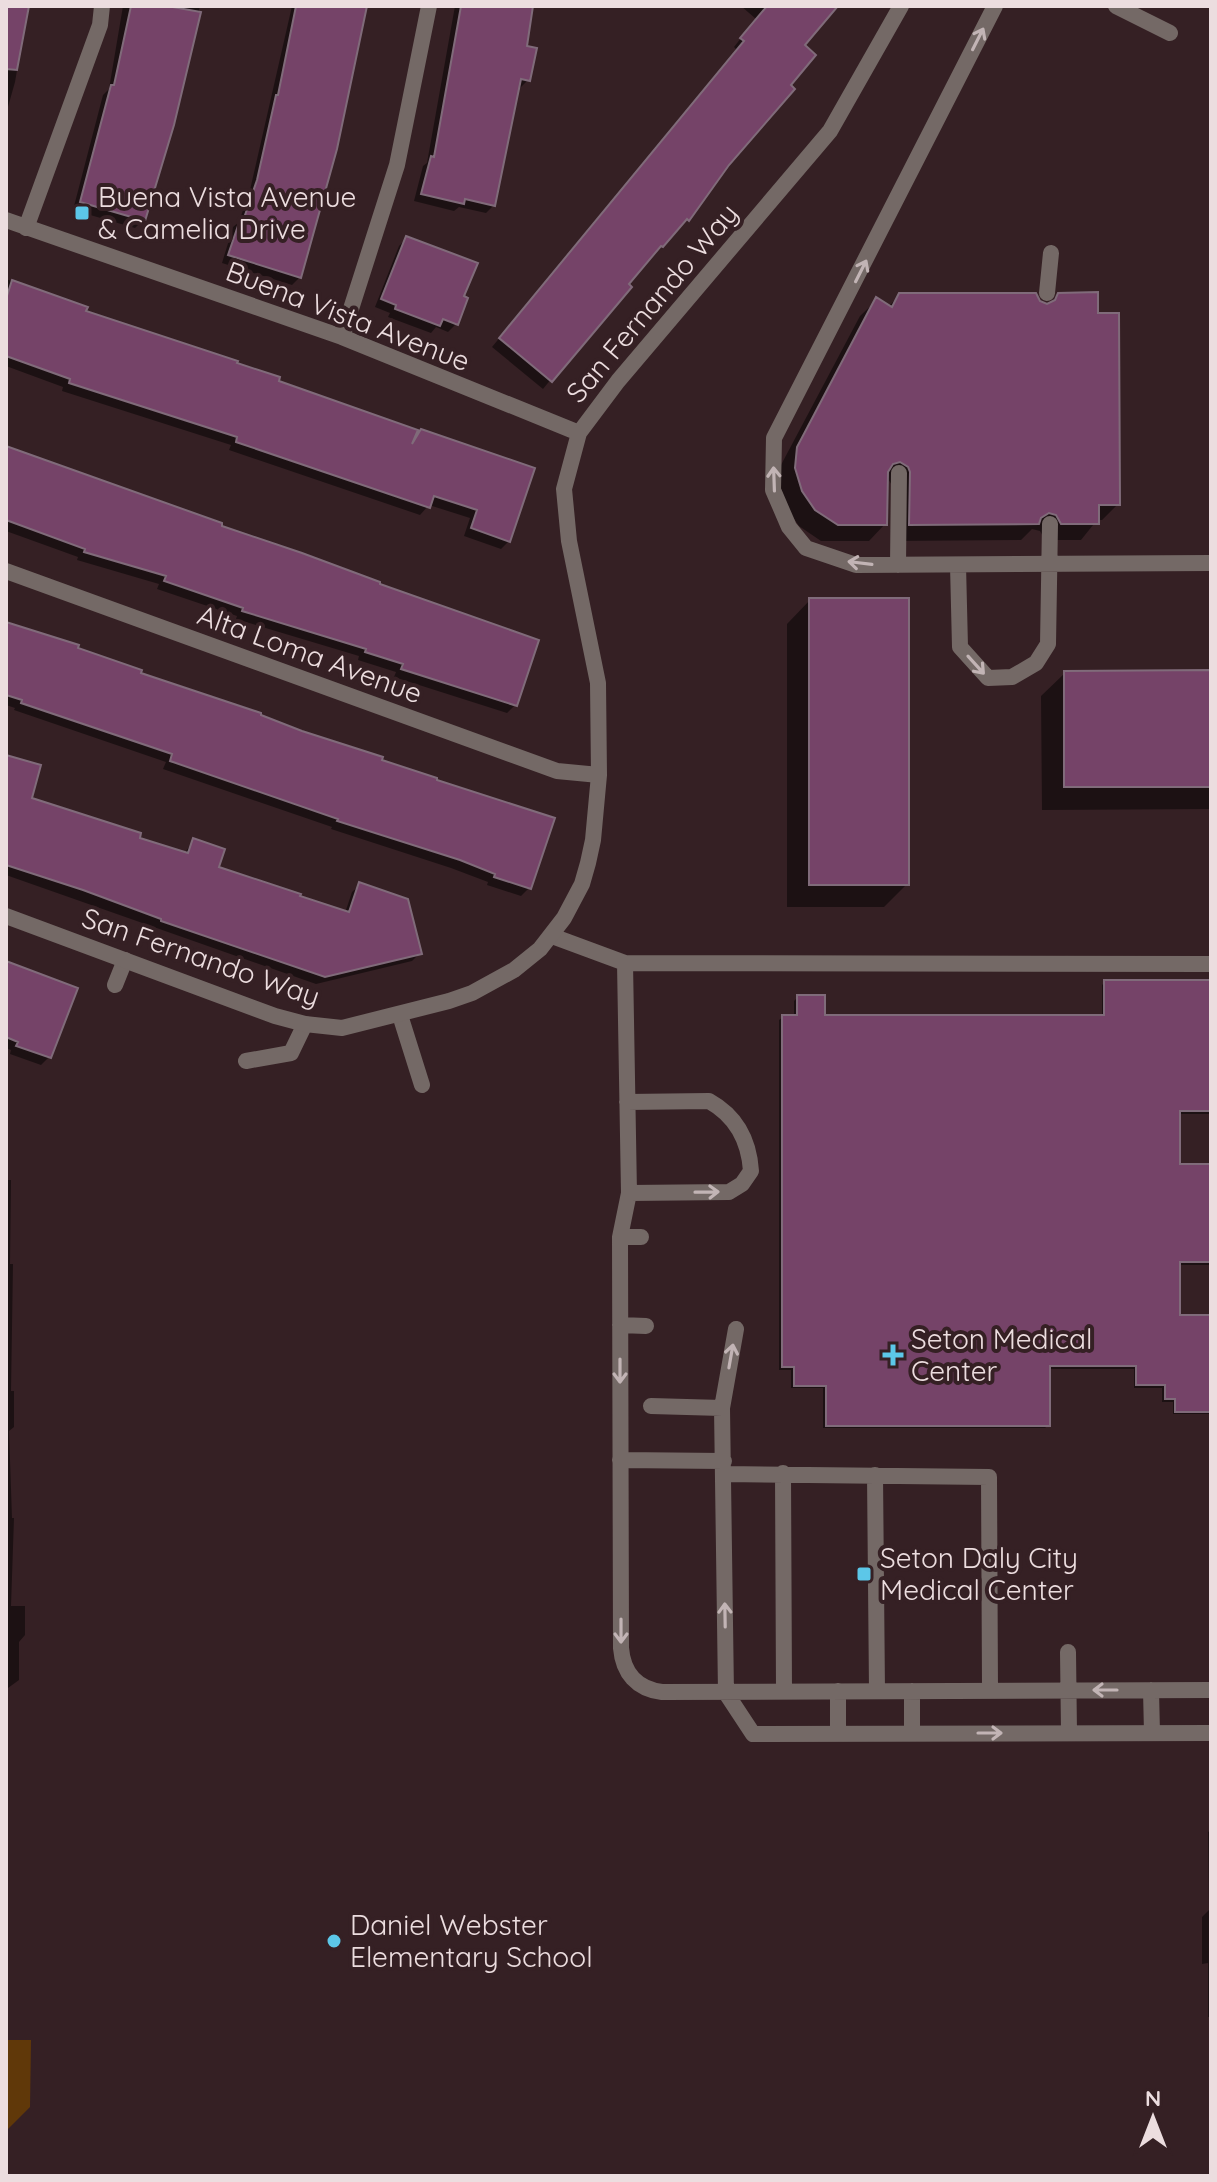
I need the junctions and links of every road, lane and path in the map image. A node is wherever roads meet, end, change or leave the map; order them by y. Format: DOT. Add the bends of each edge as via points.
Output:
graph roads {
  1 [pos="102,6"];
  2 [pos="429,6"];
  3 [pos="901,6"];
  4 [pos="995,6"];
  5 [pos="1116,6"];
  6 [pos="1170,33"];
  7 [pos="6,220"];
  8 [pos="26,228"];
  9 [pos="1051,253"];
  10 [pos="1047,293"];
  11 [pos="342,337"];
  12 [pos="579,433"];
  13 [pos="899,473"];
  14 [pos="1050,524"];
  15 [pos="1211,563"];
  16 [pos="1050,564"];
  17 [pos="898,565"];
  18 [pos="958,565"];
  19 [pos="6,571"];
  20 [pos="599,775"];
  21 [pos="6,916"];
  22 [pos="552,936"];
  23 [pos="125,960"];
  24 [pos="625,963"];
  25 [pos="1211,964"];
  26 [pos="115,985"];
  27 [pos="400,1015"];
  28 [pos="305,1024"];
  29 [pos="246,1061"];
  30 [pos="422,1085"];
  31 [pos="627,1102"];
  32 [pos="629,1193"];
  33 [pos="620,1237"];
  34 [pos="641,1237"];
  35 [pos="620,1325"];
  36 [pos="646,1326"];
  37 [pos="736,1329"];
  38 [pos="651,1406"];
  39 [pos="722,1408"];
  40 [pos="620,1460"];
  41 [pos="724,1467"];
  42 [pos="783,1473"];
  43 [pos="875,1475"];
  44 [pos="1068,1652"];
  45 [pos="990,1690"];
  46 [pos="1069,1690"];
  47 [pos="1151,1690"];
  48 [pos="1211,1690"];
  49 [pos="784,1691"];
  50 [pos="838,1691"];
  51 [pos="877,1691"];
  52 [pos="912,1691"];
  53 [pos="726,1693"];
  54 [pos="912,1733"];
  55 [pos="1069,1733"];
  56 [pos="1152,1733"];
  57 [pos="1211,1733"];
  58 [pos="838,1734"];
  1 -- 8 [label="street" via="100,25"];
  2 -- 11 [label="street" via="397,165"];
  3 -- 12 [label="street, San Fernando Way" via="830,131"];
  17 -- 4 [label="street, one-way" via="856,565 806,548 789,527 773,490 774,438"];
  5 -- 6 [label="street"];
  7 -- 8 [label="street, Buena Vista Avenue"];
  8 -- 11 [label="street, Buena Vista Avenue"];
  9 -- 10 [label="street"];
  11 -- 12 [label="street, Buena Vista Avenue"];
  12 -- 20 [label="street, San Fernando Way" via="564,489 569,541 598,683"];
  13 -- 17 [label="street"];
  14 -- 16 [label="street"];
  15 -- 16 [label="street"];
  16 -- 18 [label="street"];
  18 -- 16 [label="street, one-way" via="960,647 988,678 1012,677 1036,663 1048,644"];
  17 -- 18 [label="street"];
  19 -- 20 [label="street, Alta Loma Avenue" via="557,771"];
  20 -- 22 [label="street, San Fernando Way" via="593,840 582,884"];
  21 -- 23 [label="street, San Fernando Way"];
  22 -- 24 [label="street"];
  22 -- 27 [label="street, San Fernando Way" via="495,981"];
  23 -- 26 [label="street"];
  23 -- 28 [label="street, San Fernando Way"];
  24 -- 25 [label="street"];
  24 -- 31 [label="street"];
  27 -- 28 [label="street, San Fernando Way" via="342,1028"];
  27 -- 30 [label="street"];
  28 -- 29 [label="street" via="291,1053"];
  31 -- 32 [label="street"];
  32 -- 31 [label="street, one-way" via="729,1192 751,1171 744,1137 721,1107 709,1101"];
  32 -- 33 [label="street"];
  33 -- 34 [label="street"];
  33 -- 35 [label="street"];
  35 -- 36 [label="street"];
  35 -- 40 [label="street, one-way"];
  39 -- 37 [label="street, one-way"];
  38 -- 39 [label="street"];
  39 -- 41 [label="street"];
  40 -- 41 [label="street"];
  40 -- 53 [label="street, one-way" via="625,1668 652,1691"];
  41 -- 42 [label="street"];
  53 -- 41 [label="street, one-way"];
  42 -- 43 [label="street"];
  42 -- 49 [label="street"];
  43 -- 45 [label="street" via="989,1477"];
  43 -- 51 [label="street"];
  44 -- 46 [label="street"];
  45 -- 46 [label="street"];
  45 -- 52 [label="street"];
  47 -- 46 [label="street, one-way"];
  46 -- 55 [label="street"];
  47 -- 48 [label="street"];
  47 -- 56 [label="street"];
  49 -- 50 [label="street"];
  49 -- 53 [label="street"];
  50 -- 51 [label="street"];
  50 -- 58 [label="street"];
  51 -- 52 [label="street"];
  52 -- 54 [label="street"];
  53 -- 58 [label="street" via="753,1734"];
  54 -- 55 [label="street, one-way"];
  54 -- 58 [label="street"];
  55 -- 56 [label="street"];
  56 -- 57 [label="street"];
}
